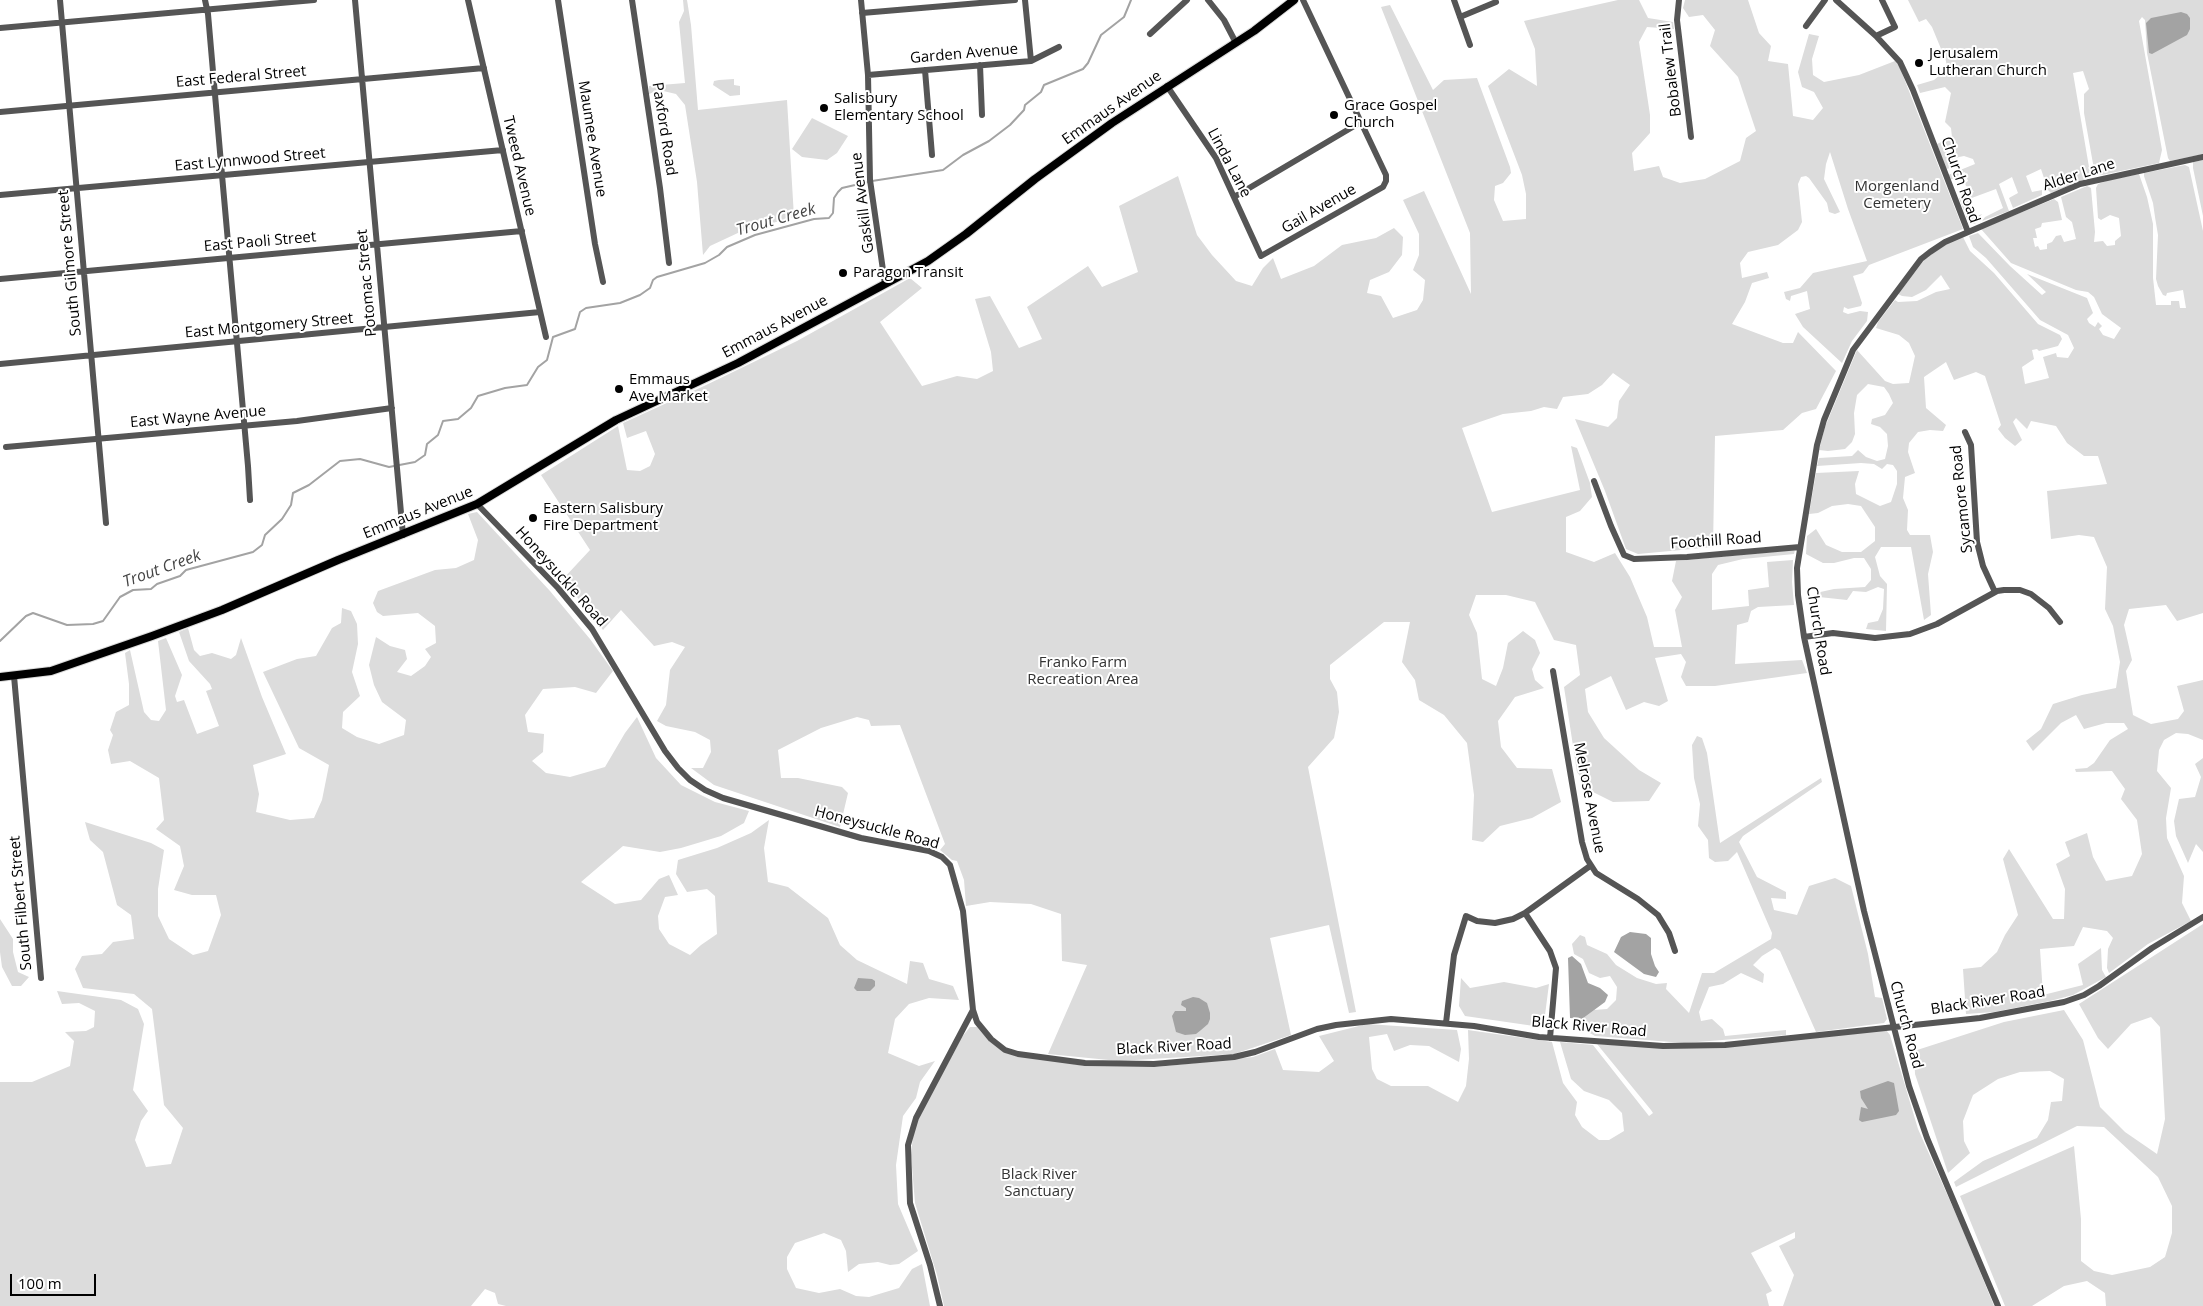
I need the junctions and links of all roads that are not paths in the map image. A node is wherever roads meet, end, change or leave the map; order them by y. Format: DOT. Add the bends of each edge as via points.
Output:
graph roads {
  1 [pos="60,0"];
  2 [pos="204,0"];
  3 [pos="314,0"];
  4 [pos="355,0"];
  5 [pos="468,0"];
  6 [pos="558,0"];
  7 [pos="632,0"];
  8 [pos="861,0"];
  9 [pos="1015,0"];
  10 [pos="1025,0"];
  11 [pos="1187,0"];
  12 [pos="1208,0"];
  13 [pos="1294,0"];
  14 [pos="1303,0"];
  15 [pos="1454,0"];
  16 [pos="1679,0"];
  17 [pos="1825,0"];
  18 [pos="1836,0"];
  19 [pos="1882,0"];
  20 [pos="1496,2"];
  21 [pos="206,10"];
  22 [pos="862,13"];
  23 [pos="1460,17"];
  24 [pos="62,22"];
  25 [pos="1806,26"];
  26 [pos="0,28"];
  27 [pos="1150,34"];
  28 [pos="1876,36"];
  29 [pos="1236,43"];
  30 [pos="1470,45"];
  31 [pos="1059,47"];
  32 [pos="1030,61"];
  33 [pos="980,65"];
  34 [pos="484,68"];
  35 [pos="925,70"];
  36 [pos="868,75"];
  37 [pos="362,78"];
  38 [pos="1167,86"];
  39 [pos="215,93"];
  40 [pos="69,105"];
  41 [pos="0,112"];
  42 [pos="982,115"];
  43 [pos="1361,122"];
  44 [pos="1691,137"];
  45 [pos="503,150"];
  46 [pos="932,155"];
  47 [pos="2203,157"];
  48 [pos="369,162"];
  49 [pos="222,175"];
  50 [pos="76,188"];
  51 [pos="0,195"];
  52 [pos="1234,197"];
  53 [pos="522,231"];
  54 [pos="1968,232"];
  55 [pos="376,244"];
  56 [pos="1261,256"];
  57 [pos="230,258"];
  58 [pos="669,263"];
  59 [pos="83,272"];
  60 [pos="0,279"];
  61 [pos="604,282"];
  62 [pos="886,284"];
  63 [pos="540,312"];
  64 [pos="384,326"];
  65 [pos="546,337"];
  66 [pos="237,341"];
  67 [pos="91,355"];
  68 [pos="0,364"];
  69 [pos="392,408"];
  70 [pos="244,425"];
  71 [pos="1965,432"];
  72 [pos="98,439"];
  73 [pos="6,447"];
  74 [pos="1594,481"];
  75 [pos="250,500"];
  76 [pos="478,504"];
  77 [pos="106,523"];
  78 [pos="402,535"];
  79 [pos="1800,547"];
  80 [pos="1995,592"];
  81 [pos="2060,622"];
  82 [pos="1804,637"];
  83 [pos="1553,672"];
  84 [pos="14,676"];
  85 [pos="0,677"];
  86 [pos="1590,866"];
  87 [pos="1525,913"];
  88 [pos="2203,917"];
  89 [pos="1675,951"];
  90 [pos="41,978"];
  91 [pos="973,1010"];
  92 [pos="1446,1023"];
  93 [pos="1892,1026"];
  94 [pos="1550,1038"];
  95 [pos="940,1306"];
  96 [pos="1998,1306"];
  1 -- 24 [label="street, South Gilmore Street"];
  2 -- 21 [label="street"];
  3 -- 21 [label="street"];
  4 -- 37 [label="street, Potomac Street"];
  5 -- 34 [label="street, Tweed Avenue"];
  6 -- 61 [label="street, Maumee Avenue" via="595,244"];
  7 -- 58 [label="street, Paxford Road"];
  8 -- 22 [label="street, Gaskill Avenue"];
  9 -- 22 [label="street"];
  10 -- 32 [label="street"];
  11 -- 27 [label="street"];
  12 -- 29 [label="street"];
  13 -- 29 [label="main road, Emmaus Avenue"];
  14 -- 43 [label="street"];
  15 -- 23 [label="street"];
  16 -- 44 [label="street, Bobalew Trail" via="1677,20"];
  17 -- 25 [label="street"];
  18 -- 28 [label="street, Church Road"];
  19 -- 28 [label="street" via="1895,27"];
  20 -- 23 [label="street"];
  21 -- 24 [label="street"];
  21 -- 39 [label="street"];
  22 -- 36 [label="street, Gaskill Avenue"];
  23 -- 30 [label="street"];
  24 -- 26 [label="street"];
  24 -- 40 [label="street, South Gilmore Street"];
  28 -- 54 [label="street, Church Road" via="1897,58 1904,71"];
  29 -- 38 [label="main road, Emmaus Avenue"];
  31 -- 32 [label="street, Garden Avenue"];
  32 -- 33 [label="street, Garden Avenue"];
  33 -- 35 [label="street, Garden Avenue"];
  33 -- 42 [label="street"];
  34 -- 37 [label="street, East Federal Street"];
  34 -- 45 [label="street, Tweed Avenue"];
  35 -- 36 [label="street, Garden Avenue"];
  35 -- 46 [label="street"];
  36 -- 62 [label="street, Gaskill Avenue" via="871,182"];
  37 -- 39 [label="street, East Federal Street"];
  37 -- 48 [label="street, Potomac Street"];
  38 -- 52 [label="street, Linda Lane" via="1212,150"];
  38 -- 62 [label="main road, Emmaus Avenue" via="1078,148 951,245"];
  39 -- 40 [label="street, East Federal Street"];
  39 -- 49 [label="street"];
  40 -- 41 [label="street, East Federal Street"];
  40 -- 50 [label="street, South Gilmore Street"];
  43 -- 52 [label="street"];
  43 -- 56 [label="street, Gail Avenue" via="1386,175 1383,187"];
  45 -- 48 [label="street, East Lynnwood Street"];
  45 -- 53 [label="street, Tweed Avenue"];
  47 -- 54 [label="street, Alder Lane" via="2080,184"];
  48 -- 49 [label="street, East Lynnwood Street"];
  48 -- 55 [label="street, Potomac Street"];
  49 -- 50 [label="street, East Lynnwood Street"];
  49 -- 57 [label="street"];
  50 -- 51 [label="street, East Lynnwood Street"];
  50 -- 59 [label="street, South Gilmore Street"];
  52 -- 56 [label="street, Linda Lane"];
  53 -- 55 [label="street, East Paoli Street"];
  53 -- 63 [label="street, Tweed Avenue"];
  54 -- 79 [label="street, Church Road" via="1945,242 1921,259 1853,350 1820,433"];
  55 -- 57 [label="street, East Paoli Street"];
  55 -- 64 [label="street, Potomac Street"];
  57 -- 59 [label="street, East Paoli Street"];
  57 -- 66 [label="street"];
  59 -- 60 [label="street, East Paoli Street"];
  59 -- 67 [label="street, South Gilmore Street"];
  62 -- 76 [label="main road, Emmaus Avenue" via="738,363 616,420"];
  63 -- 64 [label="street, East Montgomery Street"];
  63 -- 65 [label="street, Tweed Avenue"];
  64 -- 66 [label="street, East Montgomery Street"];
  64 -- 69 [label="street, Potomac Street"];
  66 -- 67 [label="street, East Montgomery Street"];
  66 -- 70 [label="street"];
  67 -- 68 [label="street, East Montgomery Street"];
  67 -- 72 [label="street, South Gilmore Street"];
  69 -- 70 [label="street, East Wayne Avenue"];
  69 -- 78 [label="street, Potomac Street"];
  70 -- 72 [label="street, East Wayne Avenue"];
  70 -- 75 [label="street"];
  71 -- 80 [label="street, Sycamore Road" via="1971,441 1977,542"];
  72 -- 73 [label="street, East Wayne Avenue"];
  72 -- 77 [label="street, South Gilmore Street"];
  74 -- 79 [label="street, Foothill Road" via="1624,555 1634,559"];
  76 -- 78 [label="main road, Emmaus Avenue"];
  76 -- 91 [label="street, Honeysuckle Road" via="558,588 592,629 665,751 690,780 723,798 861,838 929,851 946,861 952,870 963,911"];
  78 -- 84 [label="main road, Emmaus Avenue" via="161,633 62,668"];
  79 -- 82 [label="street, Church Road" via="1798,595"];
  80 -- 81 [label="street" via="2012,589 2031,594"];
  80 -- 82 [label="street" via="1937,624 1910,634 1884,638 1833,633"];
  82 -- 93 [label="street, Church Road"];
  83 -- 86 [label="street, Melrose Avenue" via="1582,842"];
  84 -- 85 [label="main road, Emmaus Avenue"];
  84 -- 90 [label="street, South Filbert Street"];
  86 -- 87 [label="street"];
  86 -- 89 [label="street, Melrose Avenue" via="1596,874 1658,914"];
  87 -- 92 [label="street" via="1495,923 1476,921 1466,916 1454,955"];
  87 -- 94 [label="street" via="1550,951 1556,968"];
  88 -- 93 [label="street, Black River Road" via="2099,986 2070,1000 1980,1018"];
  91 -- 92 [label="street, Black River Road" via="977,1022 991,1039 1009,1052 1113,1064 1234,1057 1317,1029 1352,1022 1392,1018"];
  91 -- 95 [label="street" via="916,1118 908,1145 910,1202"];
  92 -- 94 [label="street, Black River Road"];
  93 -- 94 [label="street, Black River Road" via="1711,1046"];
  93 -- 96 [label="street, Church Road" via="1919,1117"];
}
